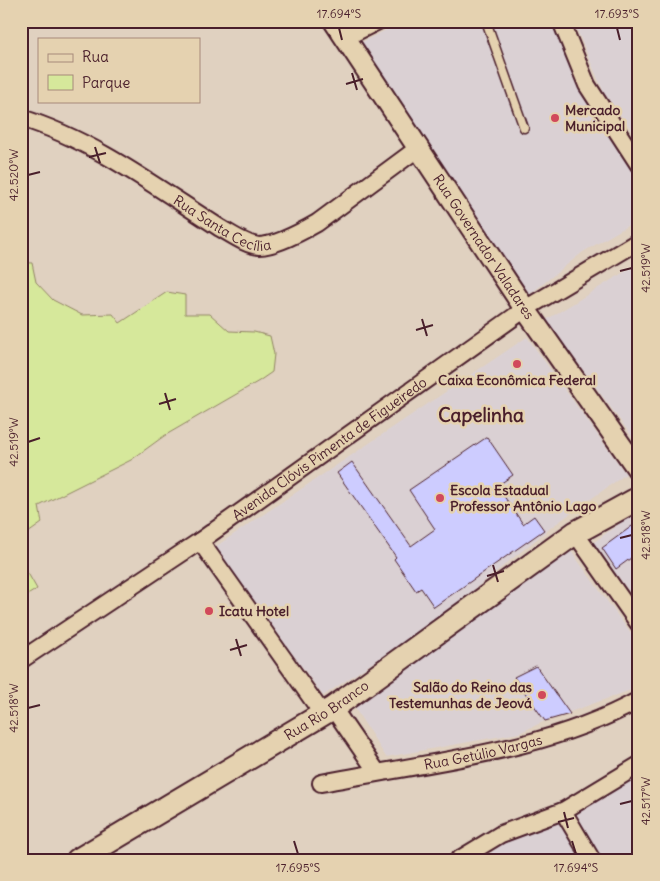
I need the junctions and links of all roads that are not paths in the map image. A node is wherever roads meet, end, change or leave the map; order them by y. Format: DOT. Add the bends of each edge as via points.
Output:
graph roads {
  1 [pos="334,21"];
  2 [pos="378,21"];
  3 [pos="486,21"];
  4 [pos="562,21"];
  5 [pos="346,38"];
  6 [pos="21,118"];
  7 [pos="524,128"];
  8 [pos="417,149"];
  9 [pos="639,165"];
  10 [pos="639,241"];
  11 [pos="524,309"];
  12 [pos="639,471"];
  13 [pos="639,498"];
  14 [pos="576,533"];
  15 [pos="200,542"];
  16 [pos="639,624"];
  17 [pos="21,660"];
  18 [pos="639,700"];
  19 [pos="327,710"];
  20 [pos="639,765"];
  21 [pos="377,772"];
  22 [pos="321,783"];
  23 [pos="563,811"];
  24 [pos="78,860"];
  25 [pos="458,860"];
  26 [pos="592,860"];
  1 -- 5 [label="street, Rua Governador Valadares"];
  2 -- 5 [label="street"];
  3 -- 7 [label="lane"];
  4 -- 9 [label="street" via="587,85"];
  5 -- 8 [label="street, Rua Governador Valadares"];
  6 -- 8 [label="street, Rua Santa Cecília" via="92,148 220,228 259,246 300,233 317,223"];
  8 -- 11 [label="street, Rua Governador Valadares"];
  10 -- 11 [label="street, Avenida Clóvis Pimenta de Figueiredo"];
  11 -- 12 [label="street, Rua Governador Valadares"];
  11 -- 15 [label="street, Avenida Clóvis Pimenta de Figueiredo"];
  13 -- 14 [label="main road, Rua Rio Branco"];
  14 -- 16 [label="street"];
  14 -- 19 [label="main road, Rua Rio Branco"];
  15 -- 17 [label="street, Avenida Clóvis Pimenta de Figueiredo"];
  15 -- 19 [label="street"];
  18 -- 21 [label="street, Rua Getúlio Vargas" via="596,722 526,744"];
  19 -- 21 [label="street"];
  19 -- 24 [label="main road, Rua Rio Branco"];
  20 -- 23 [label="street"];
  21 -- 22 [label="street, Rua Getúlio Vargas"];
  23 -- 25 [label="street" via="501,834"];
  23 -- 26 [label="street"];
}
